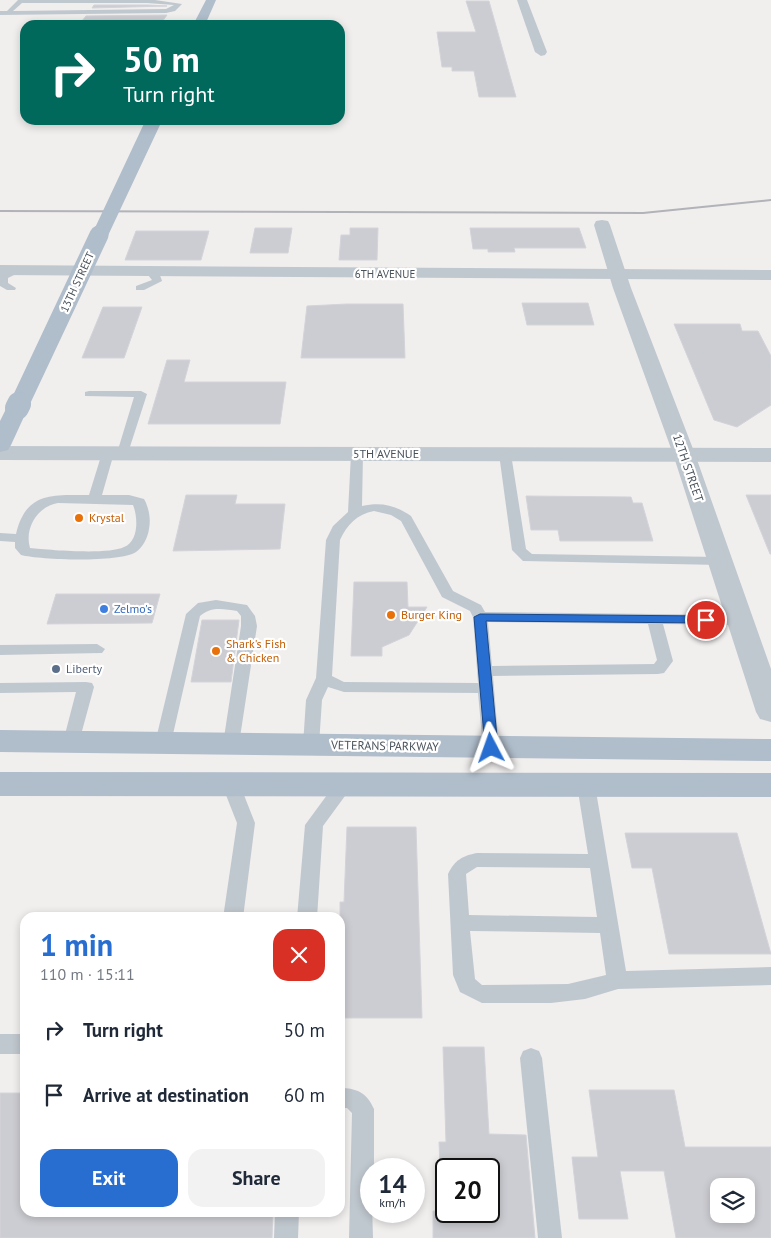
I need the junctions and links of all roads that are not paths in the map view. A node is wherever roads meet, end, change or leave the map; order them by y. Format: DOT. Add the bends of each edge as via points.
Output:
graph roads {
  1 [pos="522,0"];
  2 [pos="10,1"];
  3 [pos="20,1"];
  4 [pos="210,1"];
  5 [pos="8,12"];
  6 [pos="0,13"];
  7 [pos="200,20"];
  8 [pos="541,52"];
  9 [pos="152,125"];
  10 [pos="602,225"];
  11 [pos="0,270"];
  12 [pos="20,270"];
  13 [pos="149,270"];
  14 [pos="771,275"];
  15 [pos="619,281"];
  16 [pos="5,288"];
  17 [pos="140,288"];
  18 [pos="771,289"];
  19 [pos="89,394"];
  20 [pos="0,445"];
  21 [pos="0,453"];
  22 [pos="115,453"];
  23 [pos="357,454"];
  24 [pos="505,454"];
  25 [pos="684,454"];
  26 [pos="771,455"];
  27 [pos="94,499"];
  28 [pos="355,512"];
  29 [pos="0,537"];
  30 [pos="21,538"];
  31 [pos="720,561"];
  32 [pos="478,613"];
  33 [pos="654,619"];
  34 [pos="740,620"];
  35 [pos="98,649"];
  36 [pos="0,650"];
  37 [pos="484,671"];
  38 [pos="764,673"];
  39 [pos="324,678"];
  40 [pos="0,688"];
  41 [pos="486,688"];
  42 [pos="771,712"];
  43 [pos="0,741"];
  44 [pos="72,742"];
  45 [pos="163,743"];
  46 [pos="231,744"];
  47 [pos="311,745"];
  48 [pos="491,748"];
  49 [pos="771,750"];
  50 [pos="0,784"];
  51 [pos="771,784"];
  52 [pos="231,785"];
  53 [pos="344,785"];
  54 [pos="586,785"];
  55 [pos="598,861"];
  56 [pos="235,912"];
  57 [pos="307,912"];
  58 [pos="461,924"];
  59 [pos="608,925"];
  60 [pos="771,976"];
  61 [pos="616,980"];
  62 [pos="0,1044"];
  63 [pos="20,1044"];
  64 [pos="532,1058"];
  65 [pos="345,1098"];
  66 [pos="287,1217"];
  67 [pos="286,1238"];
  68 [pos="361,1238"];
  69 [pos="550,1238"];
  1 -- 8 [label="street"];
  2 -- 3 [label="lane"];
  3 -- 5 [label="lane"];
  3 -- 5 [label="lane" via="179,4 170,11"];
  4 -- 7 [label="main road"];
  5 -- 6 [label="lane"];
  9 -- 20 [label="main road, 13TH STREET, bridge"];
  10 -- 15 [label="street, 12TH STREET"];
  11 -- 12 [label="street, 6TH AVENUE"];
  12 -- 13 [label="street, 6TH AVENUE"];
  12 -- 16 [label="lane" via="2,277"];
  13 -- 15 [label="street, 6TH AVENUE"];
  13 -- 17 [label="lane" via="158,278"];
  14 -- 15 [label="street, 6TH AVENUE"];
  15 -- 17 [label="street, 6TH AVENUE"];
  15 -- 18 [label="street, 6TH AVENUE"];
  15 -- 25 [label="street, 12TH STREET"];
  16 -- 17 [label="street, 6TH AVENUE"];
  19 -- 22 [label="lane" via="141,394"];
  21 -- 22 [label="street, 5TH AVENUE"];
  22 -- 23 [label="street, 5TH AVENUE"];
  22 -- 27 [label="lane"];
  23 -- 24 [label="street, 5TH AVENUE"];
  23 -- 28 [label="lane"];
  24 -- 25 [label="street, 5TH AVENUE"];
  24 -- 31 [label="lane" via="523,555 535,560"];
  25 -- 26 [label="street, 5TH AVENUE"];
  25 -- 31 [label="street, 12TH STREET"];
  27 -- 30 [label="lane" via="58,498 39,504 32,511"];
  27 -- 30 [label="lane" via="140,502 145,515 138,540 128,552 38,553 22,548"];
  28 -- 32 [label="lane" via="378,508 398,512 406,519 447,594"];
  28 -- 39 [label="lane" via="342,522 333,540"];
  29 -- 30 [label="lane"];
  31 -- 34 [label="street, 12TH STREET"];
  32 -- 33 [label="lane"];
  32 -- 37 [label="lane"];
  33 -- 34 [label="lane"];
  33 -- 37 [label="lane" via="665,661 658,669"];
  34 -- 38 [label="street, 12TH STREET"];
  35 -- 36 [label="lane"];
  37 -- 41 [label="lane"];
  38 -- 42 [label="street, 12TH STREET"];
  39 -- 41 [label="lane" via="344,687"];
  39 -- 47 [label="lane" via="314,700"];
  40 -- 44 [label="lane" via="86,687"];
  41 -- 48 [label="lane"];
  43 -- 44 [label="main road, VETERANS PARKWAY"];
  44 -- 45 [label="main road, VETERANS PARKWAY"];
  45 -- 46 [label="main road, VETERANS PARKWAY"];
  45 -- 46 [label="lane" via="193,614 206,605 227,604 242,608 248,616 249,626"];
  46 -- 47 [label="main road, VETERANS PARKWAY"];
  47 -- 48 [label="main road, VETERANS PARKWAY"];
  48 -- 49 [label="main road, VETERANS PARKWAY"];
  50 -- 52 [label="main road"];
  51 -- 54 [label="main road"];
  52 -- 53 [label="main road"];
  52 -- 56 [label="lane" via="246,823"];
  53 -- 54 [label="main road"];
  53 -- 57 [label="lane" via="314,825"];
  54 -- 55 [label="lane"];
  55 -- 58 [label="lane" via="465,862 457,874"];
  55 -- 59 [label="lane"];
  58 -- 59 [label="lane"];
  58 -- 61 [label="lane" via="464,983 471,991 482,994 572,991 600,988"];
  59 -- 61 [label="lane"];
  60 -- 61 [label="lane"];
  62 -- 63 [label="lane"];
  64 -- 69 [label="lane"];
  65 -- 68 [label="lane" via="352,1098 363,1109"];
  66 -- 67 [label="lane"];
}
